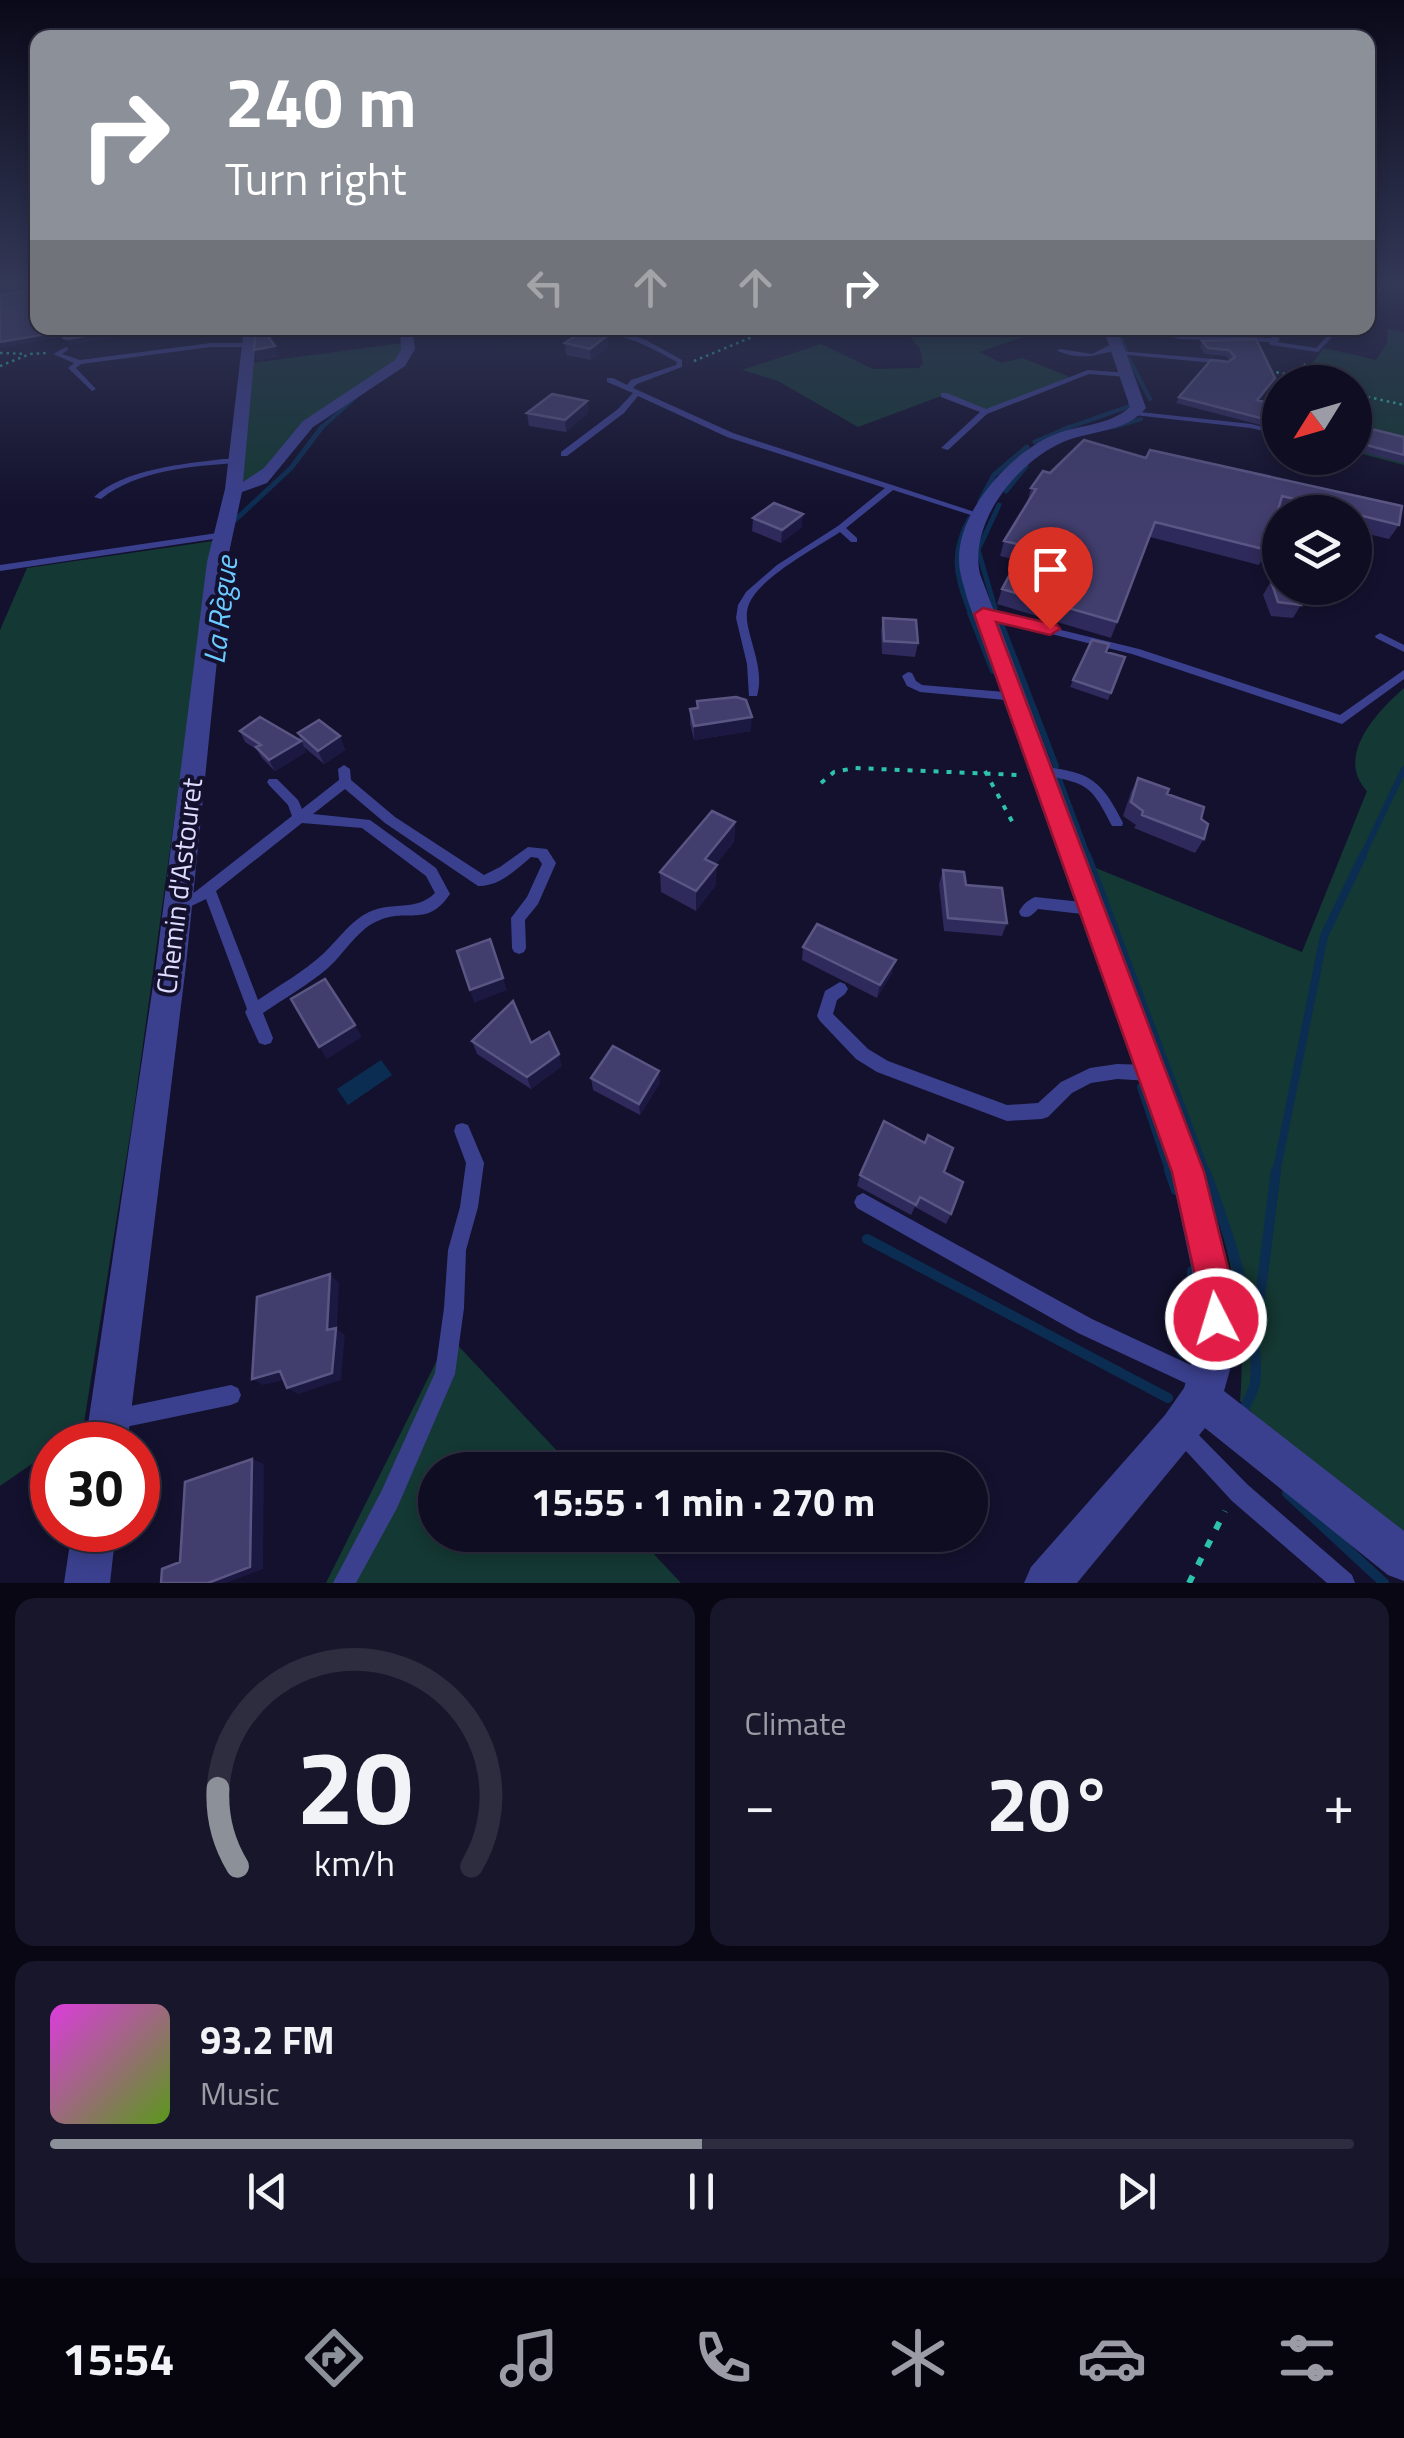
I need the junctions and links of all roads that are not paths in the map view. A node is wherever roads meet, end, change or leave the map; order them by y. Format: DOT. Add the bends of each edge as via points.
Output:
graph roads {
  1 [pos="76,361"];
  2 [pos="86,361"];
  3 [pos="248,361"];
  4 [pos="401,361"];
  5 [pos="677,361"];
  6 [pos="1104,361"];
  7 [pos="1123,361"];
  8 [pos="1215,361"];
  9 [pos="79,362"];
  10 [pos="1226,362"];
  11 [pos="610,380"];
  12 [pos="92,389"];
  13 [pos="632,392"];
  14 [pos="944,396"];
  15 [pos="984,412"];
  16 [pos="1134,413"];
  17 [pos="1262,429"];
  18 [pos="945,448"];
  19 [pos="564,454"];
  20 [pos="236,475"];
  21 [pos="890,488"];
  22 [pos="98,497"];
  23 [pos="983,516"];
  24 [pos="840,528"];
  25 [pos="224,535"];
  26 [pos="854,540"];
  27 [pos="3,566"];
  28 [pos="983,614"];
  29 [pos="1380,636"];
  30 [pos="1404,649"];
  31 [pos="1404,674"];
  32 [pos="908,676"];
  33 [pos="753,694"];
  34 [pos="1016,697"];
  35 [pos="1046,777"];
  36 [pos="273,782"];
  37 [pos="300,818"];
  38 [pos="1117,823"];
  39 [pos="209,890"];
  40 [pos="177,907"];
  41 [pos="1094,910"];
  42 [pos="1026,912"];
  43 [pos="520,948"];
  44 [pos="840,989"];
  45 [pos="253,1012"];
  46 [pos="265,1038"];
  47 [pos="1153,1074"];
  48 [pos="462,1131"];
  49 [pos="863,1202"];
  50 [pos="231,1395"];
  51 [pos="1195,1404"];
  52 [pos="108,1422"];
  53 [pos="143,1422"];
  54 [pos="92,1552"];
  55 [pos="1404,1559"];
  56 [pos="88,1583"];
  57 [pos="344,1583"];
  58 [pos="1047,1583"];
  59 [pos="1344,1583"];
  1 -- 9 [label="lane"];
  2 -- 9 [label="lane"];
  3 -- 20 [label="street, Chemin d'Astouret"];
  4 -- 20 [label="street" via="304,427 270,474 248,487"];
  5 -- 13 [label="lane" via="680,366 634,382"];
  6 -- 15 [label="lane"];
  7 -- 16 [label="street" via="1138,401"];
  8 -- 10 [label="lane"];
  9 -- 12 [label="lane" via="72,368"];
  11 -- 13 [label="lane"];
  13 -- 19 [label="lane" via="621,411"];
  13 -- 21 [label="lane" via="730,434"];
  14 -- 15 [label="lane"];
  15 -- 18 [label="lane"];
  16 -- 17 [label="lane"];
  16 -- 23 [label="street" via="1036,450 1006,478"];
  20 -- 22 [label="lane" via="209,462 113,485"];
  20 -- 25 [label="street, Chemin d'Astouret"];
  21 -- 23 [label="lane"];
  21 -- 24 [label="lane"];
  23 -- 28 [label="street" via="968,562"];
  24 -- 26 [label="lane"];
  24 -- 33 [label="lane" via="742,603"];
  25 -- 27 [label="lane"];
  25 -- 40 [label="street, Chemin d'Astouret"];
  28 -- 31 [label="lane" via="1135,652 1342,720"];
  28 -- 34 [label="street"];
  29 -- 30 [label="lane"];
  32 -- 34 [label="lane" via="920,688"];
  34 -- 35 [label="street"];
  35 -- 38 [label="lane" via="1080,775 1104,795"];
  35 -- 41 [label="street"];
  36 -- 37 [label="lane"];
  37 -- 39 [label="lane"];
  37 -- 43 [label="lane" via="345,776 390,820 483,882 528,852 542,853 549,862 518,918"];
  37 -- 45 [label="lane" via="365,823 431,872 443,894 420,911 369,919 324,963"];
  39 -- 40 [label="lane"];
  39 -- 45 [label="lane"];
  40 -- 52 [label="street, Chemin d'Astouret"];
  41 -- 42 [label="lane" via="1034,903"];
  41 -- 47 [label="street"];
  44 -- 47 [label="lane" via="830,996 825,1016 862,1054 1007,1113 1042,1111 1060,1090 1097,1072"];
  45 -- 46 [label="lane"];
  47 -- 51 [label="street" via="1188,1172 1216,1289 1216,1349"];
  48 -- 57 [label="lane" via="475,1163 457,1250 445,1374"];
  49 -- 51 [label="lane" via="1085,1326"];
  50 -- 53 [label="lane"];
  51 -- 55 [label="street"];
  51 -- 58 [label="street"];
  51 -- 59 [label="lane" via="1236,1489"];
  54 -- 56 [label="street"];
}
